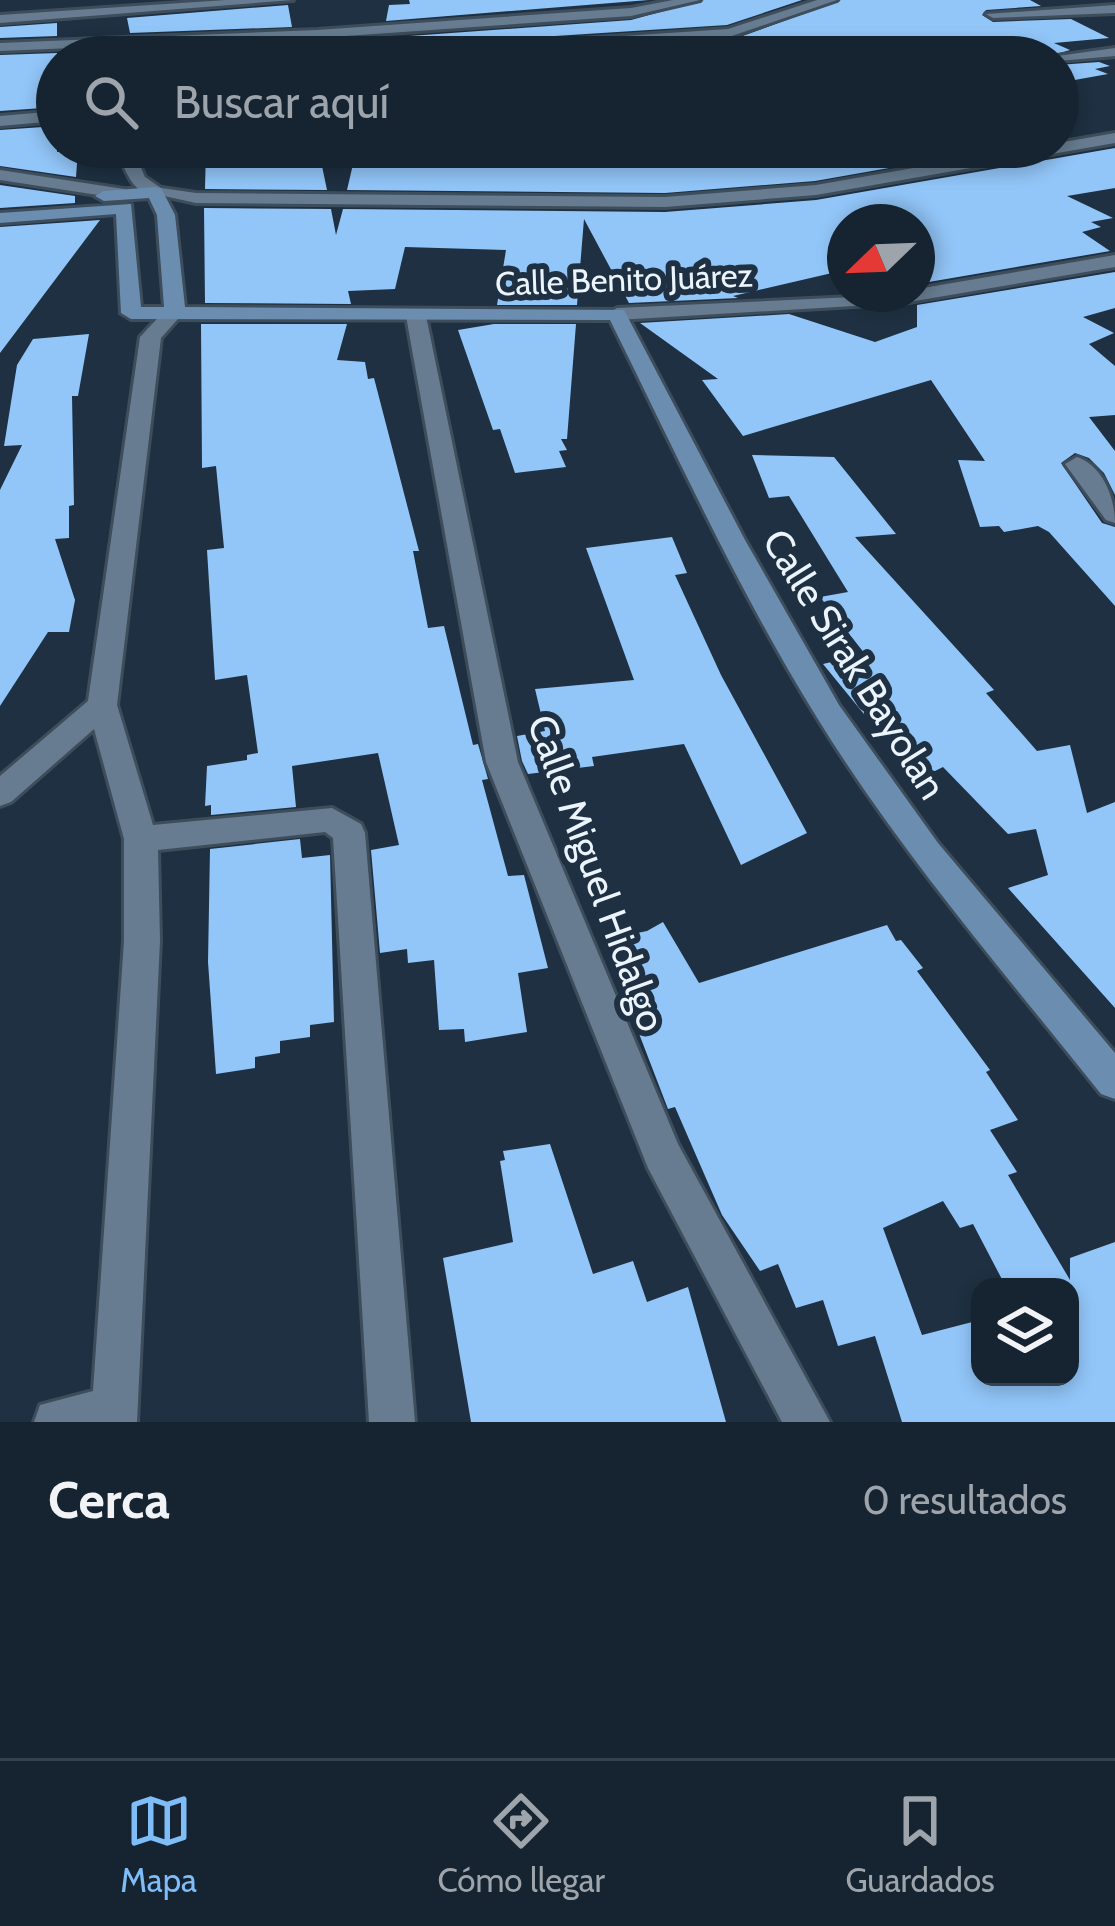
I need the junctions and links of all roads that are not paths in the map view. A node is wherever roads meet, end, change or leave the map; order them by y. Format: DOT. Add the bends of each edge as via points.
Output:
graph roads {
  1 [pos="39,0"];
  2 [pos="286,0"];
  3 [pos="693,0"];
  4 [pos="830,0"];
  5 [pos="1115,9"];
  6 [pos="993,14"];
  7 [pos="33,17"];
  8 [pos="0,19"];
  9 [pos="268,36"];
  10 [pos="684,36"];
  11 [pos="36,46"];
  12 [pos="0,47"];
  13 [pos="1115,52"];
  14 [pos="1079,55"];
  15 [pos="36,118"];
  16 [pos="0,121"];
  17 [pos="1115,138"];
  18 [pos="1079,144"];
  19 [pos="126,168"];
  20 [pos="942,168"];
  21 [pos="0,175"];
  22 [pos="129,194"];
  23 [pos="159,198"];
  24 [pos="0,203"];
  25 [pos="0,218"];
  26 [pos="1115,261"];
  27 [pos="617,314"];
  28 [pos="416,316"];
  29 [pos="152,320"];
  30 [pos="1077,464"];
  31 [pos="1115,514"];
  32 [pos="102,705"];
  33 [pos="0,794"];
  34 [pos="141,839"];
  35 [pos="1115,1082"];
  36 [pos="114,1415"];
  37 [pos="57,1422"];
  38 [pos="392,1422"];
  39 [pos="807,1422"];
  1 -- 7 [label="street"];
  2 -- 7 [label="street"];
  3 -- 9 [label="street" via="631,13"];
  4 -- 10 [label="street" via="729,33"];
  5 -- 6 [label="street"];
  7 -- 8 [label="street"];
  11 -- 12 [label="street"];
  13 -- 14 [label="street"];
  15 -- 16 [label="street"];
  17 -- 18 [label="street"];
  19 -- 22 [label="street"];
  20 -- 23 [label="street" via="816,190 664,202"];
  21 -- 22 [label="street"];
  22 -- 23 [label="street"];
  22 -- 23 [label="street"];
  22 -- 24 [label="main road"];
  22 -- 25 [label="main road"];
  22 -- 29 [label="main road"];
  23 -- 29 [label="main road"];
  26 -- 27 [label="street, Calle Benito Juárez" via="903,297"];
  27 -- 28 [label="main road, Calle Benito Juárez"];
  27 -- 35 [label="main road, Calle Sirak Bayolan" via="828,711 926,852"];
  28 -- 29 [label="main road, Calle Benito Juárez"];
  28 -- 39 [label="street, Calle Miguel Hidalgo" via="502,762 662,1155"];
  29 -- 32 [label="street"];
  30 -- 31 [label="street"];
  32 -- 33 [label="street"];
  32 -- 34 [label="street"];
  34 -- 36 [label="street"];
  34 -- 38 [label="street" via="300,820 332,820 349,833"];
  36 -- 37 [label="street"];
}
